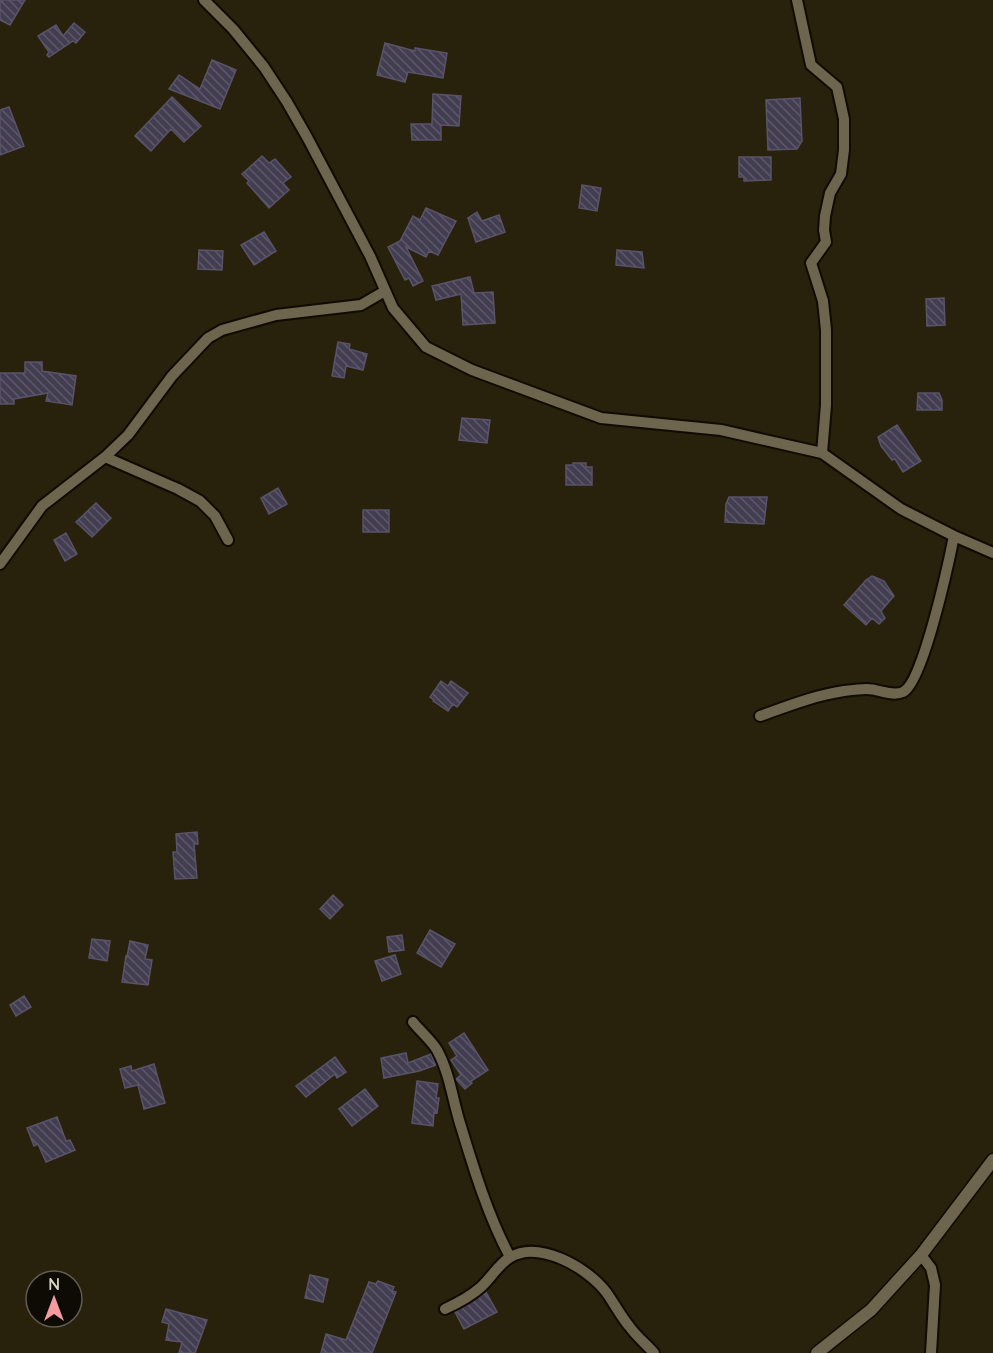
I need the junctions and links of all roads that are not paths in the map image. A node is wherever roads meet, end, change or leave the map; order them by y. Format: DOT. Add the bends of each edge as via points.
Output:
graph roads {
  1 [pos="204,0"];
  2 [pos="797,0"];
  3 [pos="385,291"];
  4 [pos="822,453"];
  5 [pos="105,457"];
  6 [pos="954,536"];
  7 [pos="228,540"];
  8 [pos="993,553"];
  9 [pos="0,564"];
  10 [pos="760,716"];
  11 [pos="413,1022"];
  12 [pos="993,1160"];
  13 [pos="921,1255"];
  14 [pos="510,1257"];
  15 [pos="446,1309"];
  16 [pos="654,1353"];
  17 [pos="817,1353"];
  18 [pos="931,1353"];
  1 -- 3 [label="street" via="239,36 287,102"];
  2 -- 4 [label="street" via="811,65 837,87 844,118 841,174 830,193 825,216 826,242 811,263 823,301 826,330"];
  3 -- 4 [label="street" via="393,308 426,347 551,401 601,418 721,430"];
  3 -- 5 [label="street" via="361,305 276,315 222,330 208,338"];
  4 -- 6 [label="street" via="901,509"];
  5 -- 7 [label="street" via="200,501 215,516"];
  5 -- 9 [label="street" via="42,506"];
  6 -- 8 [label="street"];
  6 -- 10 [label="street" via="940,601 906,691 841,692"];
  11 -- 14 [label="street" via="436,1049 451,1086 487,1209"];
  12 -- 13 [label="street"];
  13 -- 17 [label="street" via="871,1310"];
  13 -- 18 [label="street" via="931,1268 935,1285"];
  14 -- 15 [label="street" via="481,1287"];
  14 -- 16 [label="street" via="548,1253 591,1276 630,1329"];
}
